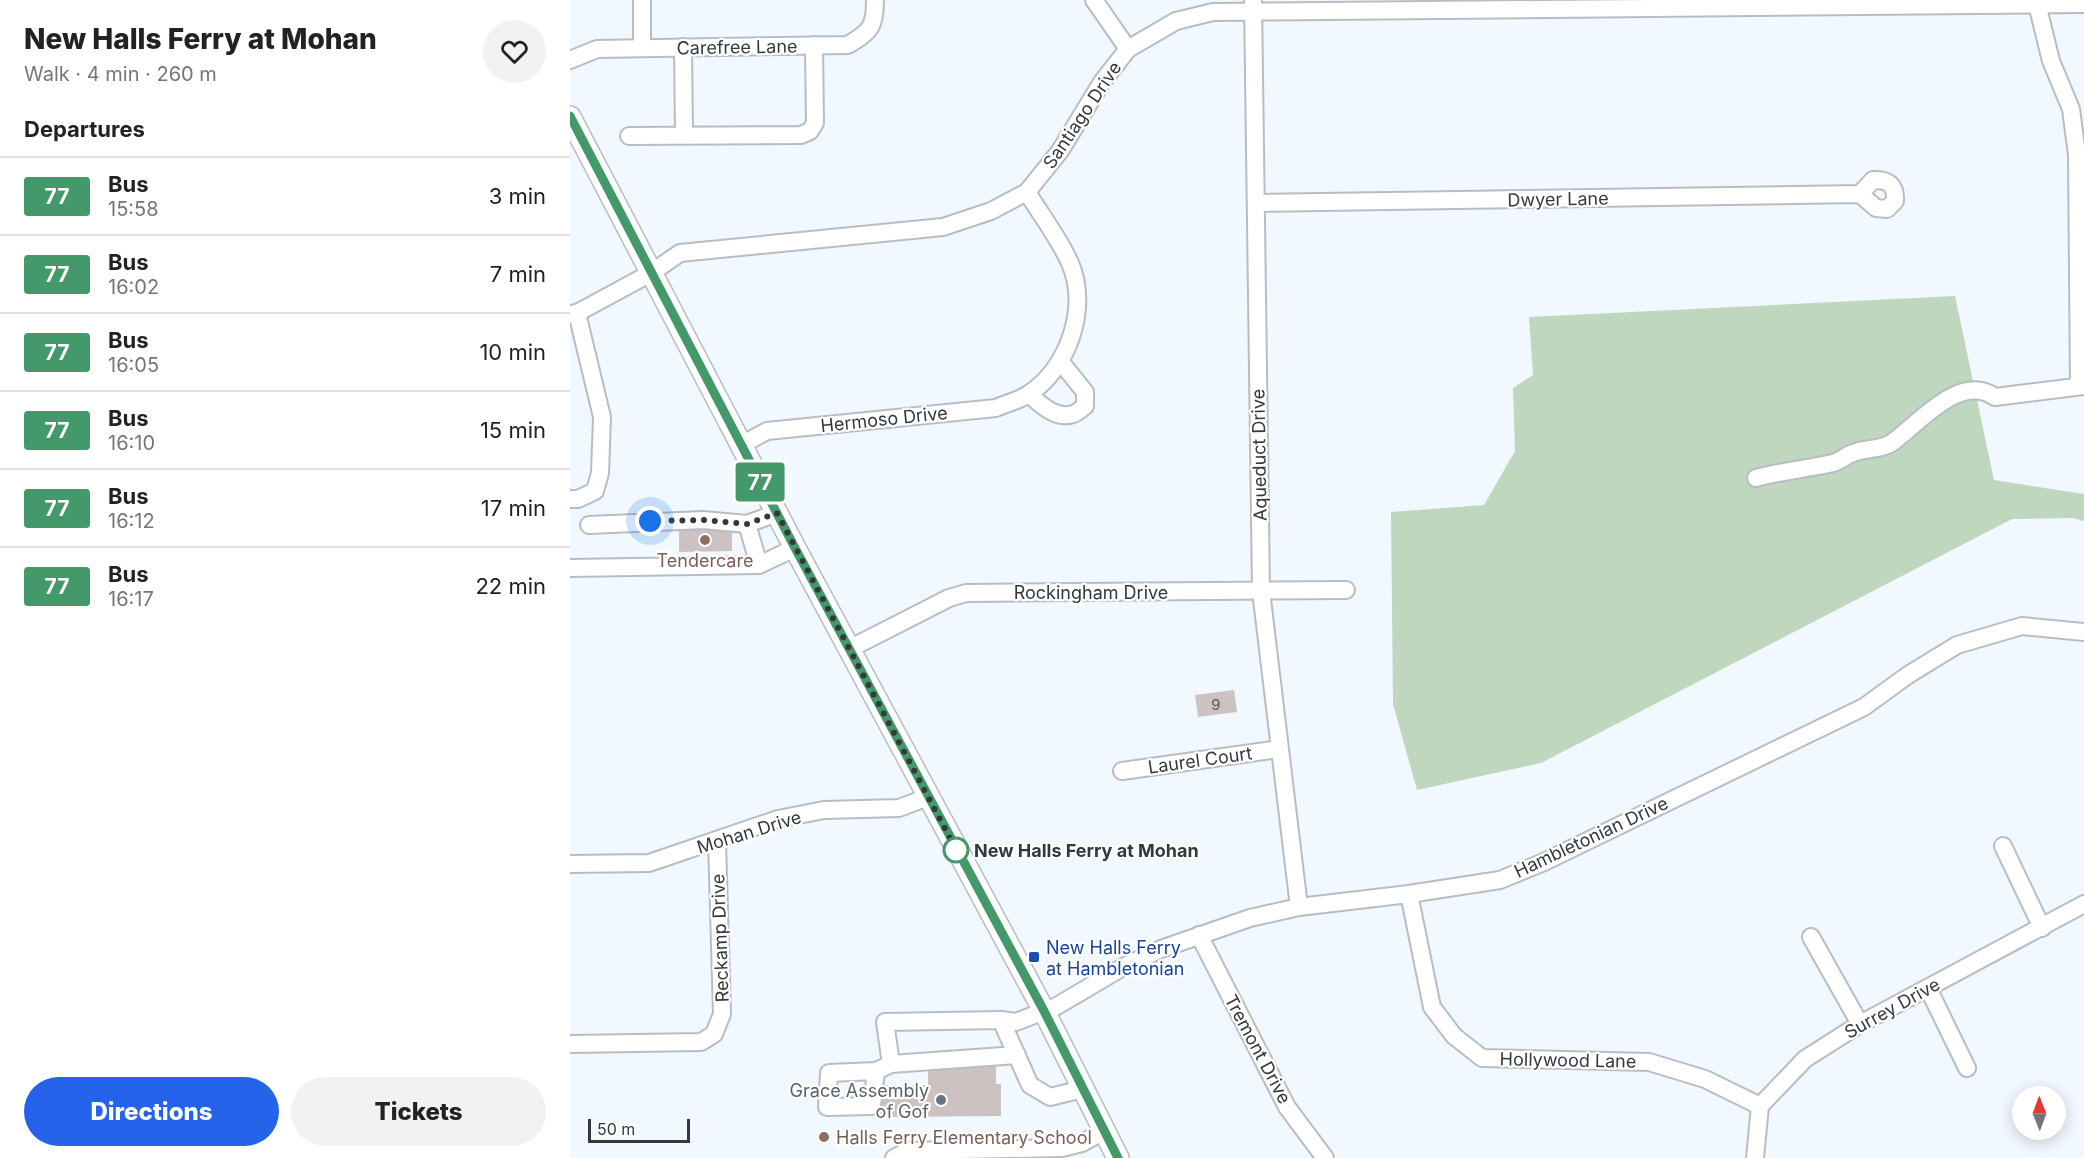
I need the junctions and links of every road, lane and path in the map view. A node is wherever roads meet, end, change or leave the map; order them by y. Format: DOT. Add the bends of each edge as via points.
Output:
graph roads {
  1 [pos="642,0"];
  2 [pos="875,0"];
  3 [pos="1094,0"];
  4 [pos="2036,3"];
  5 [pos="1790,4"];
  6 [pos="2084,4"];
  7 [pos="1609,5"];
  8 [pos="1432,6"];
  9 [pos="1253,7"];
  10 [pos="814,45"];
  11 [pos="683,47"];
  12 [pos="642,48"];
  13 [pos="1128,49"];
  14 [pos="570,60"];
  15 [pos="570,117"];
  16 [pos="684,134"];
  17 [pos="628,136"];
  18 [pos="1027,192"];
  19 [pos="1860,194"];
  20 [pos="1257,203"];
  21 [pos="651,273"];
  22 [pos="574,314"];
  23 [pos="1059,361"];
  24 [pos="2082,386"];
  25 [pos="1029,394"];
  26 [pos="741,445"];
  27 [pos="1756,478"];
  28 [pos="570,499"];
  29 [pos="777,513"];
  30 [pos="747,524"];
  31 [pos="589,525"];
  32 [pos="795,548"];
  33 [pos="759,565"];
  34 [pos="570,568"];
  35 [pos="1346,590"];
  36 [pos="1261,591"];
  37 [pos="2084,633"];
  38 [pos="849,649"];
  39 [pos="1278,749"];
  40 [pos="1122,771"];
  41 [pos="928,797"];
  42 [pos="717,841"];
  43 [pos="2002,846"];
  44 [pos="570,864"];
  45 [pos="1409,894"];
  46 [pos="2084,904"];
  47 [pos="1299,907"];
  48 [pos="2043,928"];
  49 [pos="1199,934"];
  50 [pos="1811,937"];
  51 [pos="1928,988"];
  52 [pos="1045,1012"];
  53 [pos="1001,1020"];
  54 [pos="1860,1024"];
  55 [pos="570,1044"];
  56 [pos="1017,1055"];
  57 [pos="1967,1068"];
  58 [pos="1083,1089"];
  59 [pos="1760,1106"];
  60 [pos="1104,1131"];
  61 [pos="894,1158"];
  62 [pos="1118,1158"];
  63 [pos="1325,1158"];
  64 [pos="1755,1158"];
  1 -- 12 [label="street"];
  2 -- 10 [label="street, Carefree Lane" via="875,17 869,33 849,45"];
  3 -- 13 [label="street"];
  4 -- 5 [label="street, Santiago Drive"];
  4 -- 6 [label="street, Santiago Drive"];
  4 -- 24 [label="street" via="2051,61 2071,109 2077,155"];
  5 -- 7 [label="street, Santiago Drive"];
  7 -- 8 [label="street, Santiago Drive"];
  8 -- 9 [label="street, Santiago Drive"];
  9 -- 13 [label="street, Santiago Drive" via="1176,21"];
  9 -- 20 [label="street, Aqueduct Drive"];
  10 -- 11 [label="street, Carefree Lane"];
  10 -- 16 [label="street" via="815,123 810,131 801,135"];
  11 -- 12 [label="street, Carefree Lane"];
  11 -- 16 [label="street"];
  12 -- 14 [label="street, Carefree Lane" via="597,49"];
  13 -- 18 [label="street, Santiago Drive" via="1102,82 1060,152"];
  15 -- 21 [label="main road"];
  16 -- 17 [label="street"];
  18 -- 21 [label="street, Santiago Drive" via="992,211 943,227 680,253"];
  18 -- 23 [label="street, Hermoso Drive" via="1070,263 1076,285 1076,312 1068,348"];
  19 -- 20 [label="street, Dwyer Lane"];
  20 -- 36 [label="street, Aqueduct Drive"];
  21 -- 22 [label="street, Santiago Drive"];
  21 -- 26 [label="main road"];
  22 -- 28 [label="street" via="602,417 600,473 595,491"];
  23 -- 25 [label="street, Hermoso Drive" via="1050,376"];
  23 -- 25 [label="street" via="1085,392 1085,406 1072,415 1059,414 1047,410"];
  24 -- 27 [label="street" via="1995,397 1981,392 1956,395 1934,407 1885,447 1851,453 1835,463"];
  25 -- 26 [label="street, Hermoso Drive" via="996,408 766,431"];
  26 -- 29 [label="main road"];
  29 -- 30 [label="street"];
  29 -- 32 [label="main road"];
  30 -- 31 [label="street" via="703,520"];
  30 -- 33 [label="street"];
  32 -- 33 [label="street"];
  32 -- 38 [label="main road"];
  33 -- 34 [label="street"];
  35 -- 36 [label="street, Rockingham Drive"];
  36 -- 38 [label="street, Rockingham Drive" via="966,593"];
  36 -- 39 [label="street, Aqueduct Drive"];
  37 -- 45 [label="street, Hambletonian Drive" via="2022,626 1957,645 1864,707 1544,862 1500,880"];
  38 -- 41 [label="main road"];
  39 -- 40 [label="street, Laurel Court"];
  39 -- 47 [label="street, Aqueduct Drive"];
  41 -- 42 [label="street, Mohan Drive" via="899,808 824,810 778,819"];
  41 -- 52 [label="main road"];
  42 -- 44 [label="street, Mohan Drive" via="649,863"];
  42 -- 55 [label="street, Reckamp Drive" via="722,1014 714,1034 701,1042"];
  43 -- 48 [label="street"];
  45 -- 47 [label="street, Hambletonian Drive"];
  45 -- 59 [label="street, Hollywood Lane" via="1432,1007 1454,1036 1482,1058 1649,1062 1705,1079"];
  46 -- 48 [label="street, Surrey Drive"];
  47 -- 49 [label="street, Hambletonian Drive"];
  48 -- 51 [label="street, Surrey Drive"];
  49 -- 52 [label="street, Hambletonian Drive" via="1123,967"];
  49 -- 63 [label="street, Tremont Drive" via="1287,1107"];
  50 -- 54 [label="street"];
  51 -- 54 [label="street, Surrey Drive"];
  51 -- 57 [label="street"];
  52 -- 53 [label="street, Hambletonian Drive" via="1016,1023"];
  52 -- 58 [label="main road"];
  53 -- 56 [label="street"];
  53 -- 56 [label="street, Hambletonian Drive" via="885,1022 883,1068"];
  54 -- 59 [label="street, Surrey Drive" via="1805,1059"];
  56 -- 58 [label="street" via="1030,1085 1050,1097"];
  58 -- 60 [label="main road"];
  59 -- 64 [label="street"];
  60 -- 61 [label="street" via="1062,1148 908,1150"];
  60 -- 62 [label="main road"];
}
